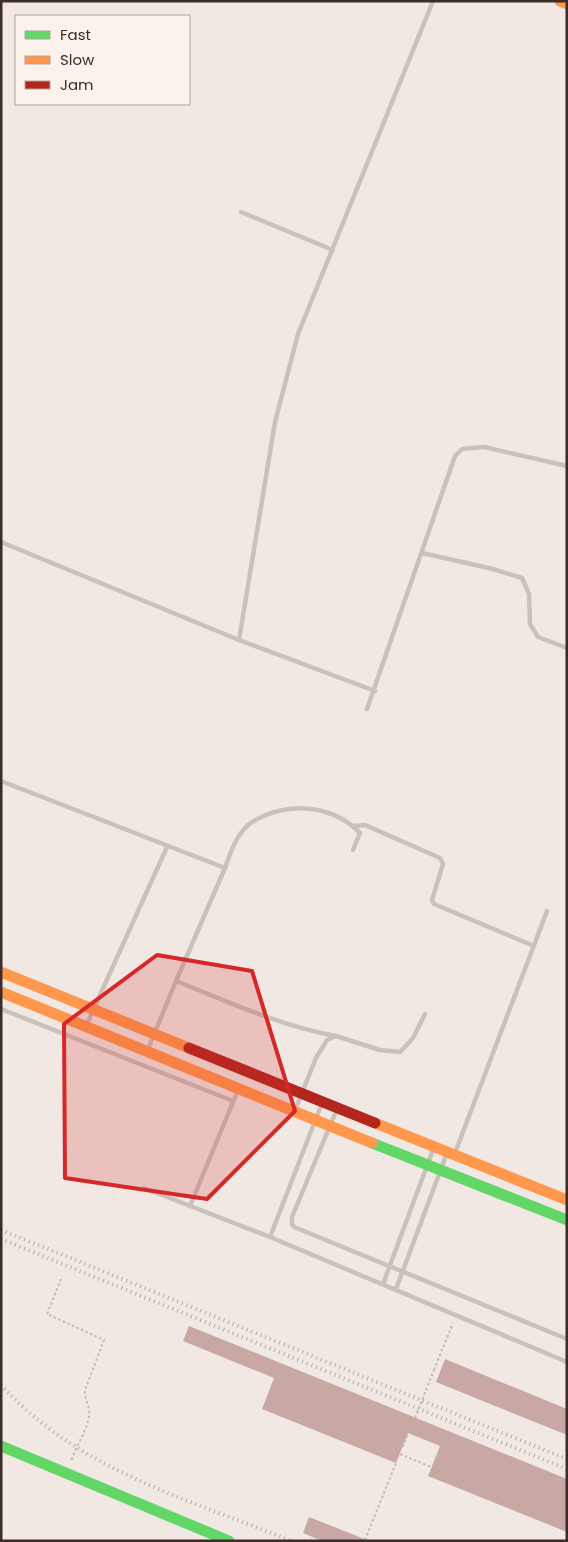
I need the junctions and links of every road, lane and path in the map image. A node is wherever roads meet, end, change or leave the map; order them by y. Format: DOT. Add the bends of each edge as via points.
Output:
graph roads {
  1 [pos="432,1"];
  2 [pos="560,1"];
  3 [pos="567,4"];
  4 [pos="241,212"];
  5 [pos="333,250"];
  6 [pos="567,466"];
  7 [pos="1,542"];
  8 [pos="422,553"];
  9 [pos="239,640"];
  10 [pos="567,648"];
  11 [pos="375,691"];
  12 [pos="367,709"];
  13 [pos="1,781"];
  14 [pos="353,826"];
  15 [pos="167,847"];
  16 [pos="353,850"];
  17 [pos="225,868"];
  18 [pos="547,911"];
  19 [pos="534,946"];
  20 [pos="1,972"];
  21 [pos="176,981"];
  22 [pos="1,992"];
  23 [pos="1,1009"];
  24 [pos="94,1009"];
  25 [pos="425,1014"];
  26 [pos="86,1026"];
  27 [pos="154,1034"];
  28 [pos="336,1036"];
  29 [pos="147,1052"];
  30 [pos="238,1089"];
  31 [pos="302,1094"];
  32 [pos="233,1101"];
  33 [pos="322,1103"];
  34 [pos="338,1109"];
  35 [pos="295,1112"];
  36 [pos="316,1120"];
  37 [pos="330,1126"];
  38 [pos="434,1147"];
  39 [pos="450,1154"];
  40 [pos="428,1166"];
  41 [pos="441,1171"];
  42 [pos="144,1188"];
  43 [pos="567,1200"];
  44 [pos="190,1206"];
  45 [pos="567,1220"];
  46 [pos="270,1237"];
  47 [pos="390,1265"];
  48 [pos="403,1270"];
  49 [pos="61,1279"];
  50 [pos="383,1284"];
  51 [pos="396,1289"];
  52 [pos="456,1315"];
  53 [pos="567,1339"];
  54 [pos="567,1362"];
  55 [pos="415,1418"];
  56 [pos="408,1433"];
  57 [pos="1,1446"];
  58 [pos="403,1447"];
  59 [pos="400,1454"];
  60 [pos="396,1463"];
  61 [pos="431,1467"];
  62 [pos="69,1473"];
  63 [pos="365,1540"];
  64 [pos="229,1541"];
  1 -- 5 [label="lane"];
  2 -- 3 [label="street"];
  4 -- 5 [label="lane"];
  5 -- 9 [label="lane" via="298,334 275,422"];
  6 -- 8 [label="lane" via="484,446 462,448 455,456"];
  7 -- 9 [label="lane"];
  8 -- 10 [label="lane" via="522,578 528,594 530,624 538,638"];
  8 -- 11 [label="lane"];
  9 -- 11 [label="lane"];
  11 -- 12 [label="lane"];
  13 -- 15 [label="lane"];
  14 -- 16 [label="lane" via="360,833"];
  14 -- 17 [label="lane" via="324,811 302,808 276,812 247,825 234,843"];
  14 -- 19 [label="lane" via="366,825 440,858 443,864 432,900 434,904"];
  15 -- 17 [label="lane"];
  15 -- 24 [label="lane"];
  17 -- 21 [label="lane"];
  18 -- 19 [label="lane"];
  19 -- 39 [label="lane"];
  20 -- 24 [label="street"];
  21 -- 27 [label="lane"];
  21 -- 28 [label="lane" via="266,1017"];
  22 -- 26 [label="street"];
  23 -- 32 [label="lane"];
  24 -- 26 [label="lane"];
  24 -- 27 [label="street"];
  25 -- 28 [label="lane" via="413,1038 400,1052 380,1050"];
  26 -- 29 [label="street"];
  27 -- 29 [label="lane"];
  27 -- 31 [label="street"];
  28 -- 31 [label="lane" via="323,1045"];
  29 -- 30 [label="street"];
  30 -- 32 [label="lane"];
  30 -- 35 [label="street"];
  31 -- 33 [label="street"];
  31 -- 35 [label="lane"];
  32 -- 44 [label="lane"];
  33 -- 34 [label="street"];
  33 -- 36 [label="lane"];
  34 -- 37 [label="lane"];
  34 -- 38 [label="street"];
  35 -- 36 [label="street"];
  36 -- 37 [label="street"];
  36 -- 46 [label="lane"];
  37 -- 40 [label="street"];
  37 -- 47 [label="lane" via="292,1224"];
  38 -- 39 [label="street"];
  38 -- 40 [label="lane"];
  39 -- 41 [label="lane"];
  39 -- 43 [label="street"];
  40 -- 41 [label="street"];
  40 -- 47 [label="lane"];
  41 -- 45 [label="street"];
  41 -- 48 [label="lane"];
  42 -- 44 [label="lane"];
  44 -- 46 [label="lane"];
  46 -- 50 [label="lane"];
  47 -- 48 [label="lane"];
  47 -- 50 [label="lane"];
  48 -- 51 [label="lane"];
  48 -- 53 [label="lane"];
  49 -- 62 [label="path" via="48,1314 104,1340 85,1390 90,1412"];
  50 -- 51 [label="lane"];
  51 -- 52 [label="lane"];
  52 -- 54 [label="lane"];
  52 -- 55 [label="path, bridge"];
  56 -- 58 [label="path"];
  57 -- 62 [label="street"];
  59 -- 61 [label="path"];
  60 -- 63 [label="path"];
  62 -- 64 [label="street"];
}
